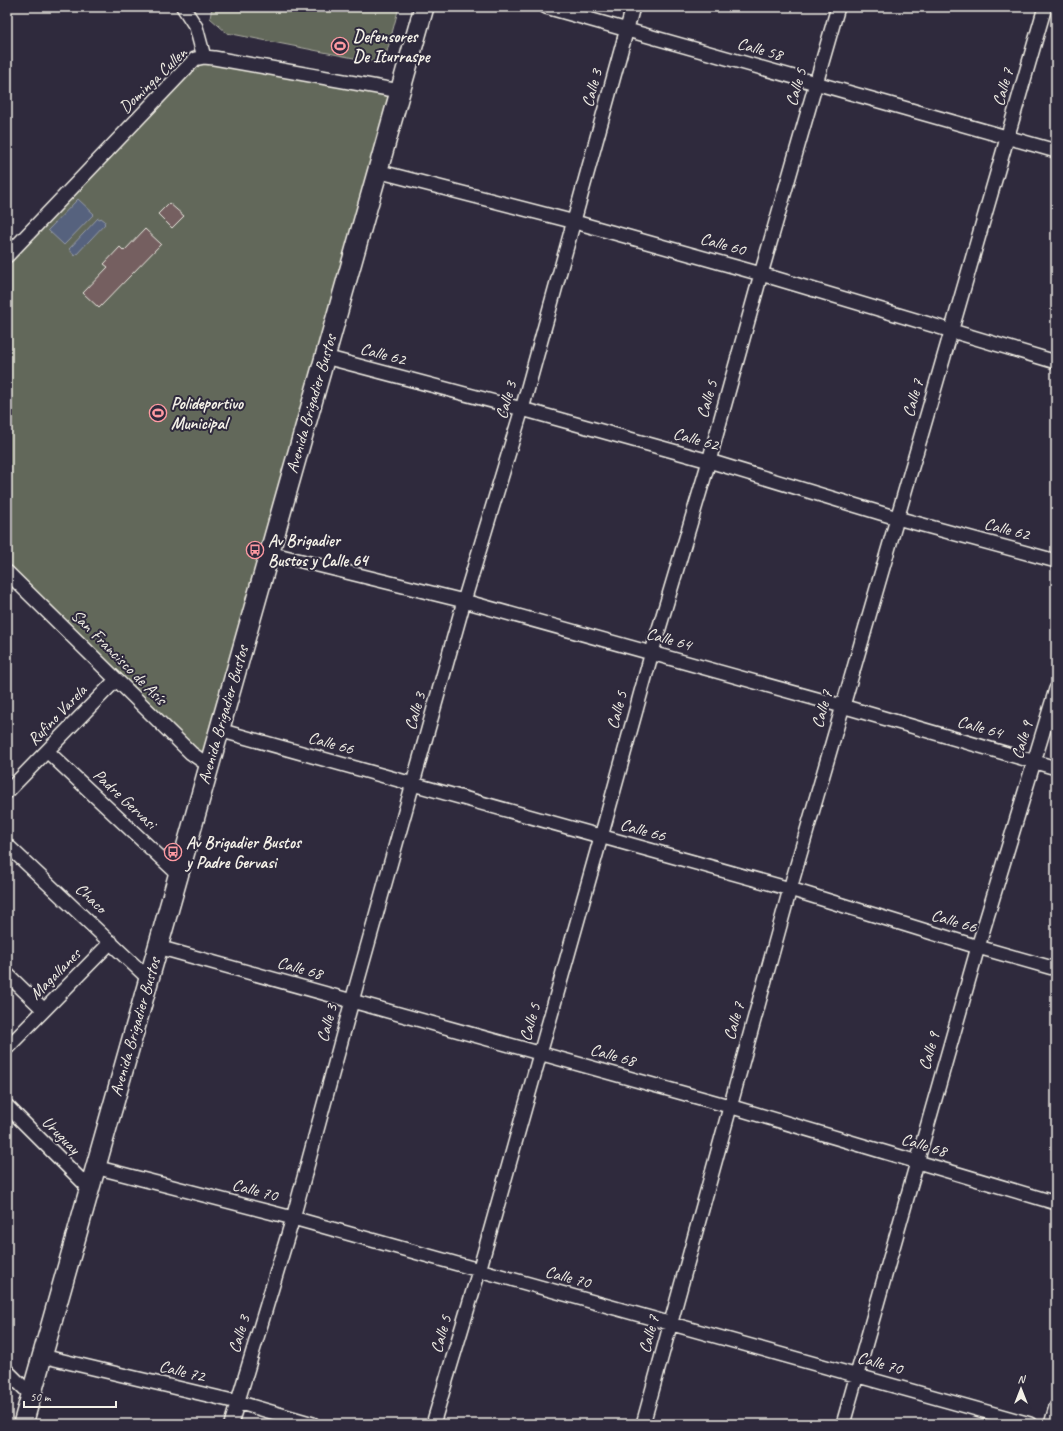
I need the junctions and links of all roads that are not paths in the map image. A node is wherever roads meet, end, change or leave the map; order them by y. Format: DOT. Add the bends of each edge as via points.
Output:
graph roads {
  1 [pos="424,7"];
  2 [pos="546,7"];
  3 [pos="633,7"];
  4 [pos="838,7"];
  5 [pos="1045,7"];
  6 [pos="186,8"];
  7 [pos="626,30"];
  8 [pos="204,56"];
  9 [pos="816,83"];
  10 [pos="400,91"];
  11 [pos="1007,136"];
  12 [pos="1056,150"];
  13 [pos="377,171"];
  14 [pos="575,222"];
  15 [pos="7,256"];
  16 [pos="761,274"];
  17 [pos="952,331"];
  18 [pos="325,356"];
  19 [pos="1056,362"];
  20 [pos="522,409"];
  21 [pos="709,461"];
  22 [pos="896,518"];
  23 [pos="269,552"];
  24 [pos="1056,561"];
  25 [pos="7,572"];
  26 [pos="464,601"];
  27 [pos="652,652"];
  28 [pos="116,680"];
  29 [pos="1056,689"];
  30 [pos="842,706"];
  31 [pos="219,730"];
  32 [pos="47,751"];
  33 [pos="1034,762"];
  34 [pos="208,765"];
  35 [pos="1056,768"];
  36 [pos="413,784"];
  37 [pos="7,792"];
  38 [pos="601,837"];
  39 [pos="7,844"];
  40 [pos="178,874"];
  41 [pos="790,889"];
  42 [pos="111,942"];
  43 [pos="158,946"];
  44 [pos="978,947"];
  45 [pos="1056,969"];
  46 [pos="7,974"];
  47 [pos="149,979"];
  48 [pos="352,1001"];
  49 [pos="44,1010"];
  50 [pos="7,1048"];
  51 [pos="540,1053"];
  52 [pos="7,1106"];
  53 [pos="729,1106"];
  54 [pos="916,1161"];
  55 [pos="95,1167"];
  56 [pos="89,1188"];
  57 [pos="1056,1203"];
  58 [pos="293,1218"];
  59 [pos="479,1270"];
  60 [pos="670,1324"];
  61 [pos="42,1356"];
  62 [pos="7,1370"];
  63 [pos="857,1376"];
  64 [pos="31,1395"];
  65 [pos="237,1402"];
  66 [pos="1056,1407"];
  67 [pos="23,1424"];
  68 [pos="231,1424"];
  69 [pos="313,1424"];
  70 [pos="433,1424"];
  71 [pos="643,1424"];
  72 [pos="843,1424"];
  73 [pos="1030,1424"];
  74 [pos="1051,1424"];
  1 -- 10 [label="street, Avenida Brigadier Bustos"];
  2 -- 7 [label="street, Calle 58"];
  3 -- 7 [label="street, Calle 3"];
  4 -- 9 [label="street, Calle 5"];
  5 -- 11 [label="street, Calle 7"];
  6 -- 8 [label="street" via="196,27"];
  7 -- 9 [label="street, Calle 58"];
  7 -- 14 [label="street, Calle 3"];
  8 -- 10 [label="street, Dominga Cullen"];
  8 -- 15 [label="street, Dominga Cullen" via="195,59"];
  9 -- 11 [label="street, Calle 58"];
  9 -- 16 [label="street, Calle 5"];
  10 -- 13 [label="street, Avenida Brigadier Bustos"];
  11 -- 12 [label="street, Calle 58"];
  11 -- 17 [label="street, Calle 7"];
  13 -- 14 [label="street, Calle 60"];
  13 -- 18 [label="street, Avenida Brigadier Bustos"];
  14 -- 16 [label="street, Calle 60"];
  14 -- 20 [label="street, Calle 3"];
  16 -- 17 [label="street, Calle 60"];
  16 -- 21 [label="street, Calle 5"];
  17 -- 19 [label="street, Calle 60"];
  17 -- 22 [label="street, Calle 7"];
  18 -- 20 [label="street, Calle 62"];
  18 -- 23 [label="street, Avenida Brigadier Bustos"];
  20 -- 21 [label="street, Calle 62"];
  20 -- 26 [label="street, Calle 3"];
  21 -- 22 [label="street, Calle 62"];
  21 -- 27 [label="street, Calle 5"];
  22 -- 24 [label="street, Calle 62"];
  22 -- 30 [label="street, Calle 7"];
  23 -- 26 [label="street, Calle 64"];
  23 -- 31 [label="street, Avenida Brigadier Bustos"];
  25 -- 28 [label="street, San Francisco de Asís"];
  26 -- 27 [label="street, Calle 64"];
  26 -- 36 [label="street, Calle 3"];
  27 -- 30 [label="street, Calle 64"];
  27 -- 38 [label="street, Calle 5"];
  28 -- 32 [label="street, Rufino Varela"];
  28 -- 34 [label="street, San Francisco de Asís" via="191,753"];
  29 -- 33 [label="street, Calle 9"];
  30 -- 33 [label="street, Calle 64"];
  30 -- 41 [label="street, Calle 7"];
  31 -- 34 [label="street, Avenida Brigadier Bustos"];
  31 -- 36 [label="street, Calle 66"];
  32 -- 37 [label="street, Rufino Varela"];
  32 -- 40 [label="street, Padre Gervasi"];
  33 -- 35 [label="street, Calle 64"];
  33 -- 44 [label="street, Calle 9"];
  34 -- 40 [label="street, Avenida Brigadier Bustos"];
  36 -- 38 [label="street, Calle 66"];
  36 -- 48 [label="street, Calle 3"];
  38 -- 41 [label="street, Calle 66"];
  38 -- 51 [label="street, Calle 5"];
  39 -- 42 [label="street, Chaco"];
  40 -- 43 [label="street, Avenida Brigadier Bustos"];
  41 -- 44 [label="street, Calle 66"];
  41 -- 53 [label="street, Calle 7"];
  42 -- 47 [label="street, Chaco"];
  42 -- 49 [label="street, Magallanes"];
  43 -- 47 [label="street, Avenida Brigadier Bustos"];
  43 -- 48 [label="street, Calle 68"];
  44 -- 45 [label="street, Calle 66"];
  44 -- 54 [label="street, Calle 9"];
  46 -- 49 [label="street"];
  47 -- 55 [label="street, Avenida Brigadier Bustos"];
  48 -- 51 [label="street, Calle 68"];
  48 -- 58 [label="street, Calle 3"];
  49 -- 50 [label="street, Magallanes"];
  51 -- 53 [label="street, Calle 68"];
  51 -- 59 [label="street, Calle 5"];
  52 -- 56 [label="street, Uruguay"];
  53 -- 54 [label="street, Calle 68"];
  53 -- 60 [label="street, Calle 7"];
  54 -- 57 [label="street, Calle 68"];
  54 -- 63 [label="street, Calle 9"];
  55 -- 56 [label="street, Avenida Brigadier Bustos"];
  55 -- 58 [label="street, Calle 70"];
  56 -- 61 [label="street, Avenida Brigadier Bustos"];
  58 -- 59 [label="street, Calle 70"];
  58 -- 65 [label="street, Calle 3"];
  59 -- 60 [label="street, Calle 70"];
  59 -- 70 [label="street, Calle 5"];
  60 -- 63 [label="street, Calle 70"];
  60 -- 71 [label="street, Calle 7"];
  61 -- 64 [label="street, Avenida Brigadier Bustos"];
  61 -- 65 [label="street, Calle 72"];
  62 -- 64 [label="street"];
  63 -- 72 [label="street, Calle 9"];
  63 -- 73 [label="street, Calle 70"];
  64 -- 67 [label="street, Avenida Brigadier Bustos"];
  65 -- 68 [label="street, Calle 3"];
  65 -- 69 [label="street, Calle 72"];
  66 -- 74 [label="street"];
}
